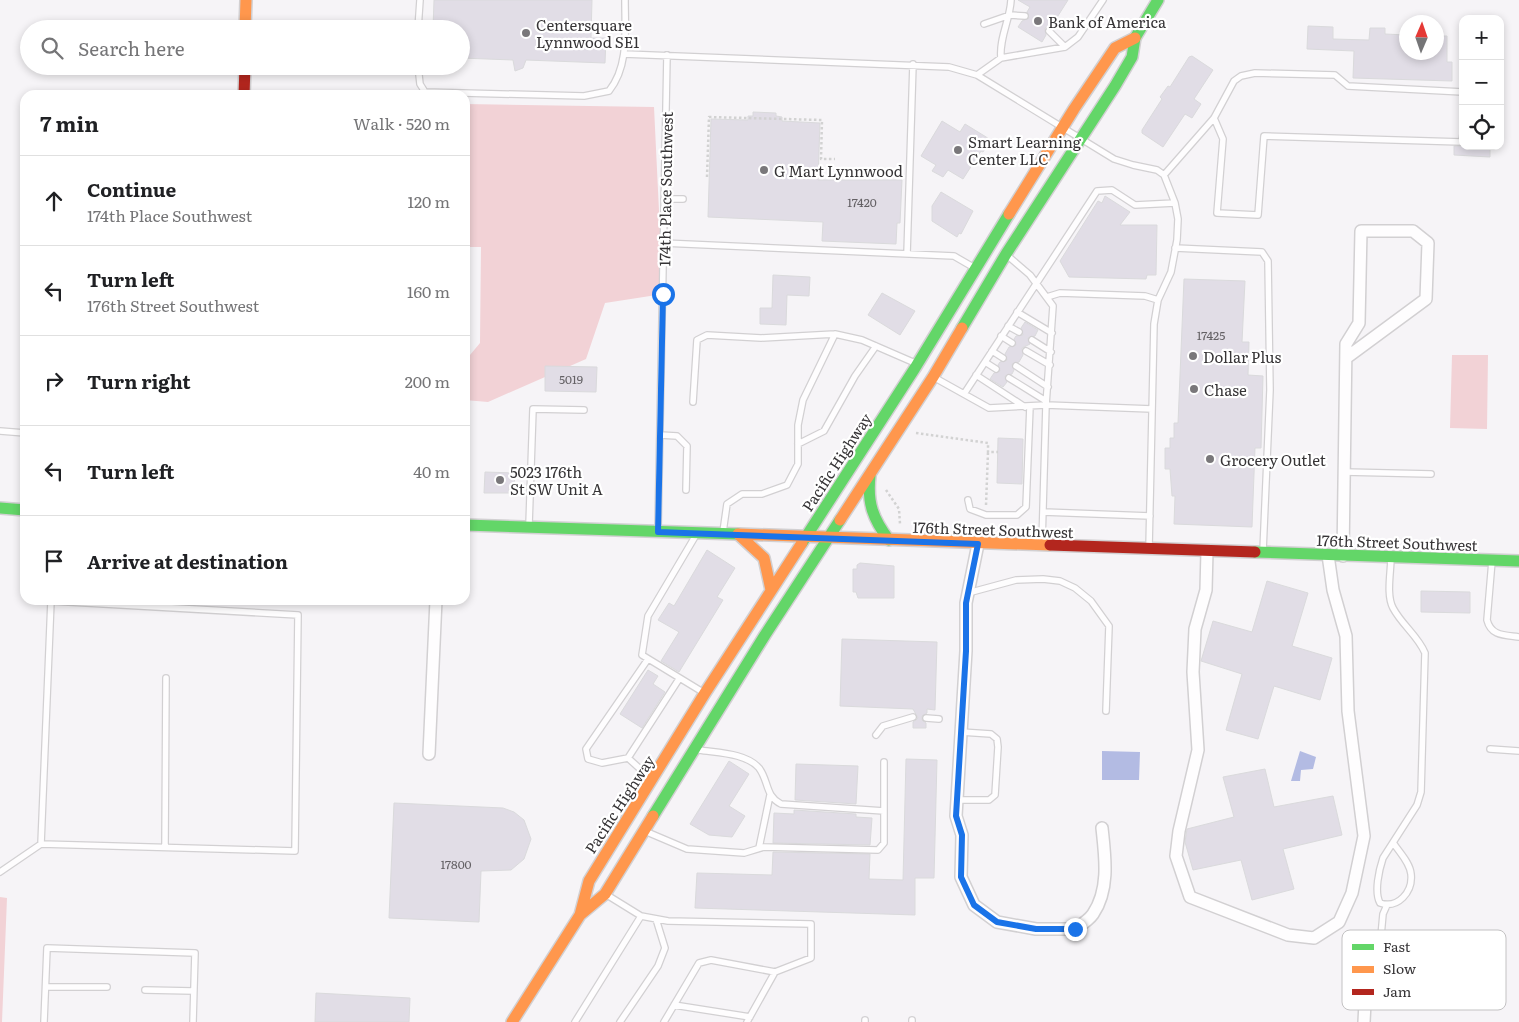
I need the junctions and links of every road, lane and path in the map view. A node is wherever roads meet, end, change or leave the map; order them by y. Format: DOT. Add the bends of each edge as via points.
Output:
graph roads {
  1 [pos="246,0"];
  2 [pos="420,0"];
  3 [pos="625,0"];
  4 [pos="1011,0"];
  5 [pos="1103,0"];
  6 [pos="1158,0"];
  7 [pos="1010,15"];
  8 [pos="1025,16"];
  9 [pos="246,20"];
  10 [pos="419,20"];
  11 [pos="984,24"];
  12 [pos="1049,31"];
  13 [pos="1135,38"];
  14 [pos="1065,47"];
  15 [pos="624,54"];
  16 [pos="667,55"];
  17 [pos="1001,58"];
  18 [pos="913,64"];
  19 [pos="245,75"];
  20 [pos="419,75"];
  21 [pos="977,75"];
  22 [pos="244,90"];
  23 [pos="424,90"];
  24 [pos="1459,92"];
  25 [pos="470,93"];
  26 [pos="1214,118"];
  27 [pos="1063,127"];
  28 [pos="1080,138"];
  29 [pos="1459,142"];
  30 [pos="835,159"];
  31 [pos="1164,175"];
  32 [pos="707,177"];
  33 [pos="664,198"];
  34 [pos="683,199"];
  35 [pos="1175,203"];
  36 [pos="663,243"];
  37 [pos="1176,248"];
  38 [pos="907,254"];
  39 [pos="1006,254"];
  40 [pos="975,268"];
  41 [pos="1036,282"];
  42 [pos="1047,298"];
  43 [pos="1158,300"];
  44 [pos="1017,312"];
  45 [pos="1008,326"];
  46 [pos="1019,332"];
  47 [pos="1052,333"];
  48 [pos="835,334"];
  49 [pos="1002,336"];
  50 [pos="1032,340"];
  51 [pos="1012,343"];
  52 [pos="876,346"];
  53 [pos="992,350"];
  54 [pos="1026,351"];
  55 [pos="1051,352"];
  56 [pos="1003,358"];
  57 [pos="1346,358"];
  58 [pos="985,362"];
  59 [pos="917,364"];
  60 [pos="1050,365"];
  61 [pos="1016,366"];
  62 [pos="996,369"];
  63 [pos="976,375"];
  64 [pos="933,377"];
  65 [pos="1009,378"];
  66 [pos="1048,387"];
  67 [pos="964,394"];
  68 [pos="693,402"];
  69 [pos="1046,403"];
  70 [pos="1028,406"];
  71 [pos="1152,409"];
  72 [pos="584,410"];
  73 [pos="0,431"];
  74 [pos="20,433"];
  75 [pos="916,433"];
  76 [pos="660,435"];
  77 [pos="798,444"];
  78 [pos="988,452"];
  79 [pos="998,452"];
  80 [pos="870,472"];
  81 [pos="1344,472"];
  82 [pos="1431,474"];
  83 [pos="882,487"];
  84 [pos="686,490"];
  85 [pos="968,500"];
  86 [pos="0,508"];
  87 [pos="20,510"];
  88 [pos="1043,512"];
  89 [pos="986,515"];
  90 [pos="1150,516"];
  91 [pos="900,524"];
  92 [pos="470,526"];
  93 [pos="529,528"];
  94 [pos="658,532"];
  95 [pos="697,533"];
  96 [pos="722,534"];
  97 [pos="738,534"];
  98 [pos="805,536"];
  99 [pos="828,537"];
  100 [pos="889,540"];
  101 [pos="978,544"];
  102 [pos="1042,546"];
  103 [pos="1149,549"];
  104 [pos="1206,551"];
  105 [pos="1263,553"];
  106 [pos="1328,555"];
  107 [pos="1343,556"];
  108 [pos="1391,557"];
  109 [pos="1492,560"];
  110 [pos="1519,561"];
  111 [pos="771,590"];
  112 [pos="968,593"];
  113 [pos="50,605"];
  114 [pos="168,605"];
  115 [pos="436,605"];
  116 [pos="178,607"];
  117 [pos="1519,636"];
  118 [pos="648,659"];
  119 [pos="166,678"];
  120 [pos="679,678"];
  121 [pos="704,693"];
  122 [pos="1106,711"];
  123 [pos="913,717"];
  124 [pos="926,718"];
  125 [pos="939,719"];
  126 [pos="961,732"];
  127 [pos="876,735"];
  128 [pos="1490,748"];
  129 [pos="695,750"];
  130 [pos="1519,751"];
  131 [pos="429,754"];
  132 [pos="628,758"];
  133 [pos="884,762"];
  134 [pos="653,780"];
  135 [pos="770,795"];
  136 [pos="957,800"];
  137 [pos="884,811"];
  138 [pos="1102,828"];
  139 [pos="645,831"];
  140 [pos="41,844"];
  141 [pos="1394,844"];
  142 [pos="165,847"];
  143 [pos="760,848"];
  144 [pos="624,864"];
  145 [pos="0,872"];
  146 [pos="605,894"];
  147 [pos="1387,905"];
  148 [pos="580,915"];
  149 [pos="641,916"];
  150 [pos="656,918"];
  151 [pos="1382,930"];
  152 [pos="775,972"];
  153 [pos="46,987"];
  154 [pos="107,988"];
  155 [pos="145,990"];
  156 [pos="194,991"];
  157 [pos="674,1005"];
  158 [pos="748,1020"];
  159 [pos="44,1022"];
  160 [pos="193,1022"];
  161 [pos="512,1022"];
  162 [pos="575,1022"];
  163 [pos="620,1022"];
  164 [pos="664,1022"];
  1 -- 9 [label="main road"];
  2 -- 10 [label="lane"];
  3 -- 15 [label="lane"];
  4 -- 7 [label="lane"];
  5 -- 14 [label="lane" via="1078,37"];
  6 -- 13 [label="main road, Pacific Highway"];
  7 -- 8 [label="lane"];
  7 -- 11 [label="lane"];
  7 -- 17 [label="lane" via="1000,48"];
  12 -- 14 [label="lane"];
  13 -- 27 [label="main road, Pacific Highway" via="1114,48"];
  13 -- 28 [label="main road, Pacific Highway" via="1132,57"];
  14 -- 17 [label="lane"];
  15 -- 16 [label="lane"];
  15 -- 25 [label="lane" via="618,80 609,92 584,96"];
  16 -- 18 [label="lane"];
  16 -- 33 [label="lane, 174th Place Southwest"];
  17 -- 21 [label="lane"];
  18 -- 21 [label="lane" via="949,66"];
  18 -- 38 [label="lane"];
  19 -- 22 [label="main road"];
  20 -- 23 [label="lane"];
  21 -- 27 [label="lane"];
  24 -- 26 [label="lane" via="1348,86 1336,75 1255,72 1234,81"];
  26 -- 29 [label="lane" via="1223,139 1217,213 1258,215 1264,136"];
  26 -- 31 [label="lane"];
  27 -- 28 [label="lane"];
  27 -- 40 [label="main road, Pacific Highway"];
  28 -- 31 [label="lane" via="1114,158"];
  28 -- 39 [label="main road, Pacific Highway"];
  30 -- 32 [label="path" via="820,159 822,120 709,117"];
  31 -- 35 [label="lane"];
  33 -- 34 [label="lane"];
  33 -- 36 [label="lane, 174th Place Southwest"];
  35 -- 37 [label="lane" via="1178,219"];
  35 -- 41 [label="lane" via="1135,204 1112,190 1098,191"];
  36 -- 38 [label="lane"];
  36 -- 76 [label="lane, 174th Place Southwest"];
  37 -- 43 [label="lane" via="1171,272"];
  37 -- 105 [label="lane" via="1262,252 1268,261 1270,390"];
  38 -- 40 [label="lane" via="954,256"];
  39 -- 41 [label="lane"];
  39 -- 64 [label="main road, Pacific Highway"];
  40 -- 59 [label="main road, Pacific Highway"];
  41 -- 42 [label="lane"];
  41 -- 44 [label="lane"];
  42 -- 43 [label="lane" via="1060,293 1145,296"];
  42 -- 47 [label="lane" via="1053,306"];
  43 -- 71 [label="lane" via="1154,324"];
  44 -- 45 [label="lane"];
  44 -- 47 [label="lane"];
  45 -- 46 [label="lane"];
  45 -- 49 [label="lane"];
  47 -- 55 [label="lane"];
  48 -- 52 [label="lane"];
  48 -- 68 [label="lane" via="761,338 708,335 697,340"];
  48 -- 77 [label="lane" via="803,400"];
  49 -- 51 [label="lane"];
  49 -- 53 [label="lane"];
  50 -- 55 [label="lane"];
  52 -- 59 [label="lane"];
  52 -- 77 [label="lane" via="824,431"];
  53 -- 56 [label="lane"];
  53 -- 58 [label="lane"];
  54 -- 60 [label="lane"];
  55 -- 60 [label="lane"];
  57 -- 57 [label="street" via="1346,344 1359,324 1361,231 1413,231 1428,243 1426,299"];
  57 -- 81 [label="street"];
  58 -- 62 [label="lane"];
  58 -- 63 [label="lane"];
  59 -- 98 [label="main road, Pacific Highway"];
  60 -- 66 [label="lane"];
  61 -- 66 [label="lane"];
  63 -- 67 [label="lane"];
  63 -- 70 [label="lane"];
  64 -- 67 [label="lane"];
  64 -- 80 [label="main road, Pacific Highway"];
  65 -- 69 [label="lane"];
  66 -- 69 [label="lane"];
  67 -- 70 [label="lane" via="989,408"];
  69 -- 70 [label="lane"];
  69 -- 71 [label="lane"];
  69 -- 88 [label="lane"];
  70 -- 89 [label="lane" via="1026,507 1017,515"];
  71 -- 90 [label="lane"];
  72 -- 93 [label="lane" via="533,409"];
  73 -- 74 [label="lane"];
  75 -- 78 [label="path" via="988,443"];
  76 -- 84 [label="lane" via="677,436 687,446"];
  76 -- 94 [label="lane, 174th Place Southwest"];
  77 -- 96 [label="lane" via="798,464 787,485 762,494 742,494 727,504"];
  78 -- 79 [label="path"];
  78 -- 89 [label="path"];
  80 -- 99 [label="main road, Pacific Highway"];
  80 -- 100 [label="main road" via="868,508"];
  81 -- 82 [label="lane"];
  81 -- 107 [label="street"];
  83 -- 91 [label="path" via="894,500"];
  85 -- 89 [label="lane" via="970,509"];
  86 -- 87 [label="main road"];
  88 -- 90 [label="lane"];
  88 -- 102 [label="lane"];
  90 -- 103 [label="lane"];
  92 -- 93 [label="main road, 176th Street Southwest"];
  93 -- 94 [label="main road, 176th Street Southwest"];
  94 -- 95 [label="main road, 176th Street Southwest"];
  95 -- 96 [label="main road, 176th Street Southwest"];
  95 -- 118 [label="lane" via="648,616 642,655"];
  96 -- 97 [label="main road, 176th Street Southwest"];
  97 -- 98 [label="main road, 176th Street Southwest"];
  97 -- 111 [label="main road" via="764,558"];
  98 -- 99 [label="main road, 176th Street Southwest"];
  98 -- 111 [label="main road, Pacific Highway"];
  99 -- 100 [label="main road, 176th Street Southwest"];
  99 -- 129 [label="main road, Pacific Highway"];
  100 -- 101 [label="main road, 176th Street Southwest"];
  101 -- 102 [label="main road, 176th Street Southwest"];
  101 -- 112 [label="street"];
  102 -- 103 [label="main road, 176th Street Southwest"];
  103 -- 104 [label="main road, 176th Street Southwest"];
  104 -- 105 [label="main road, 176th Street Southwest"];
  104 -- 106 [label="street" via="1206,590 1195,629 1193,664 1198,750 1176,856 1190,897 1288,935 1314,938 1339,922 1352,893 1364,836 1348,710 1346,636 1333,590"];
  105 -- 106 [label="main road, 176th Street Southwest"];
  106 -- 107 [label="main road, 176th Street Southwest"];
  107 -- 108 [label="main road, 176th Street Southwest"];
  108 -- 109 [label="main road, 176th Street Southwest"];
  108 -- 141 [label="lane" via="1390,598 1393,608 1422,644 1425,653 1421,792"];
  109 -- 110 [label="main road, 176th Street Southwest"];
  109 -- 117 [label="lane" via="1489,628 1498,635"];
  111 -- 121 [label="main road, Pacific Highway"];
  112 -- 122 [label="lane" via="1016,580 1043,578 1075,588 1091,601 1109,626"];
  112 -- 126 [label="street"];
  113 -- 140 [label="lane"];
  114 -- 116 [label="lane"];
  115 -- 131 [label="street"];
  116 -- 142 [label="lane" via="298,615 295,850"];
  118 -- 120 [label="lane"];
  118 -- 132 [label="lane" via="586,749 588,759 602,763"];
  119 -- 142 [label="lane"];
  120 -- 121 [label="lane"];
  120 -- 132 [label="lane"];
  121 -- 134 [label="main road, Pacific Highway"];
  123 -- 127 [label="lane" via="884,726"];
  124 -- 125 [label="lane"];
  126 -- 136 [label="street"];
  126 -- 136 [label="lane" via="991,734 997,739 996,784 995,795 989,800"];
  128 -- 130 [label="lane"];
  129 -- 135 [label="lane" via="732,755 752,763 762,773"];
  129 -- 139 [label="main road, Pacific Highway"];
  132 -- 134 [label="lane"];
  133 -- 137 [label="lane"];
  134 -- 144 [label="main road" via="649,804 624,845"];
  134 -- 148 [label="main road, Pacific Highway" via="589,880"];
  135 -- 137 [label="lane" via="787,806"];
  135 -- 143 [label="lane"];
  136 -- 138 [label="street" via="956,816 962,835 961,877 974,905 997,922 1036,929 1075,929 1093,915 1102,897 1106,861"];
  137 -- 143 [label="lane" via="884,843 878,850"];
  139 -- 143 [label="lane" via="687,849 744,853"];
  139 -- 144 [label="main road, Pacific Highway"];
  140 -- 142 [label="lane"];
  140 -- 145 [label="lane"];
  141 -- 147 [label="lane" via="1380,868 1378,898 1380,903"];
  141 -- 147 [label="lane" via="1408,865 1410,880 1403,898 1396,904"];
  144 -- 146 [label="main road, Pacific Highway"];
  146 -- 148 [label="main road, Pacific Highway"];
  146 -- 149 [label="lane"];
  147 -- 151 [label="lane"];
  148 -- 161 [label="main road, Pacific Highway"];
  149 -- 150 [label="lane"];
  149 -- 162 [label="lane"];
  150 -- 152 [label="lane" via="811,924 811,958"];
  150 -- 163 [label="lane" via="665,948 658,966"];
  152 -- 157 [label="lane" via="711,960 699,963"];
  152 -- 158 [label="lane"];
  153 -- 154 [label="lane"];
  153 -- 156 [label="lane" via="48,948 195,953"];
  153 -- 159 [label="lane"];
  155 -- 156 [label="lane"];
  156 -- 160 [label="lane"];
  157 -- 158 [label="lane"];
  157 -- 164 [label="lane"];
}
